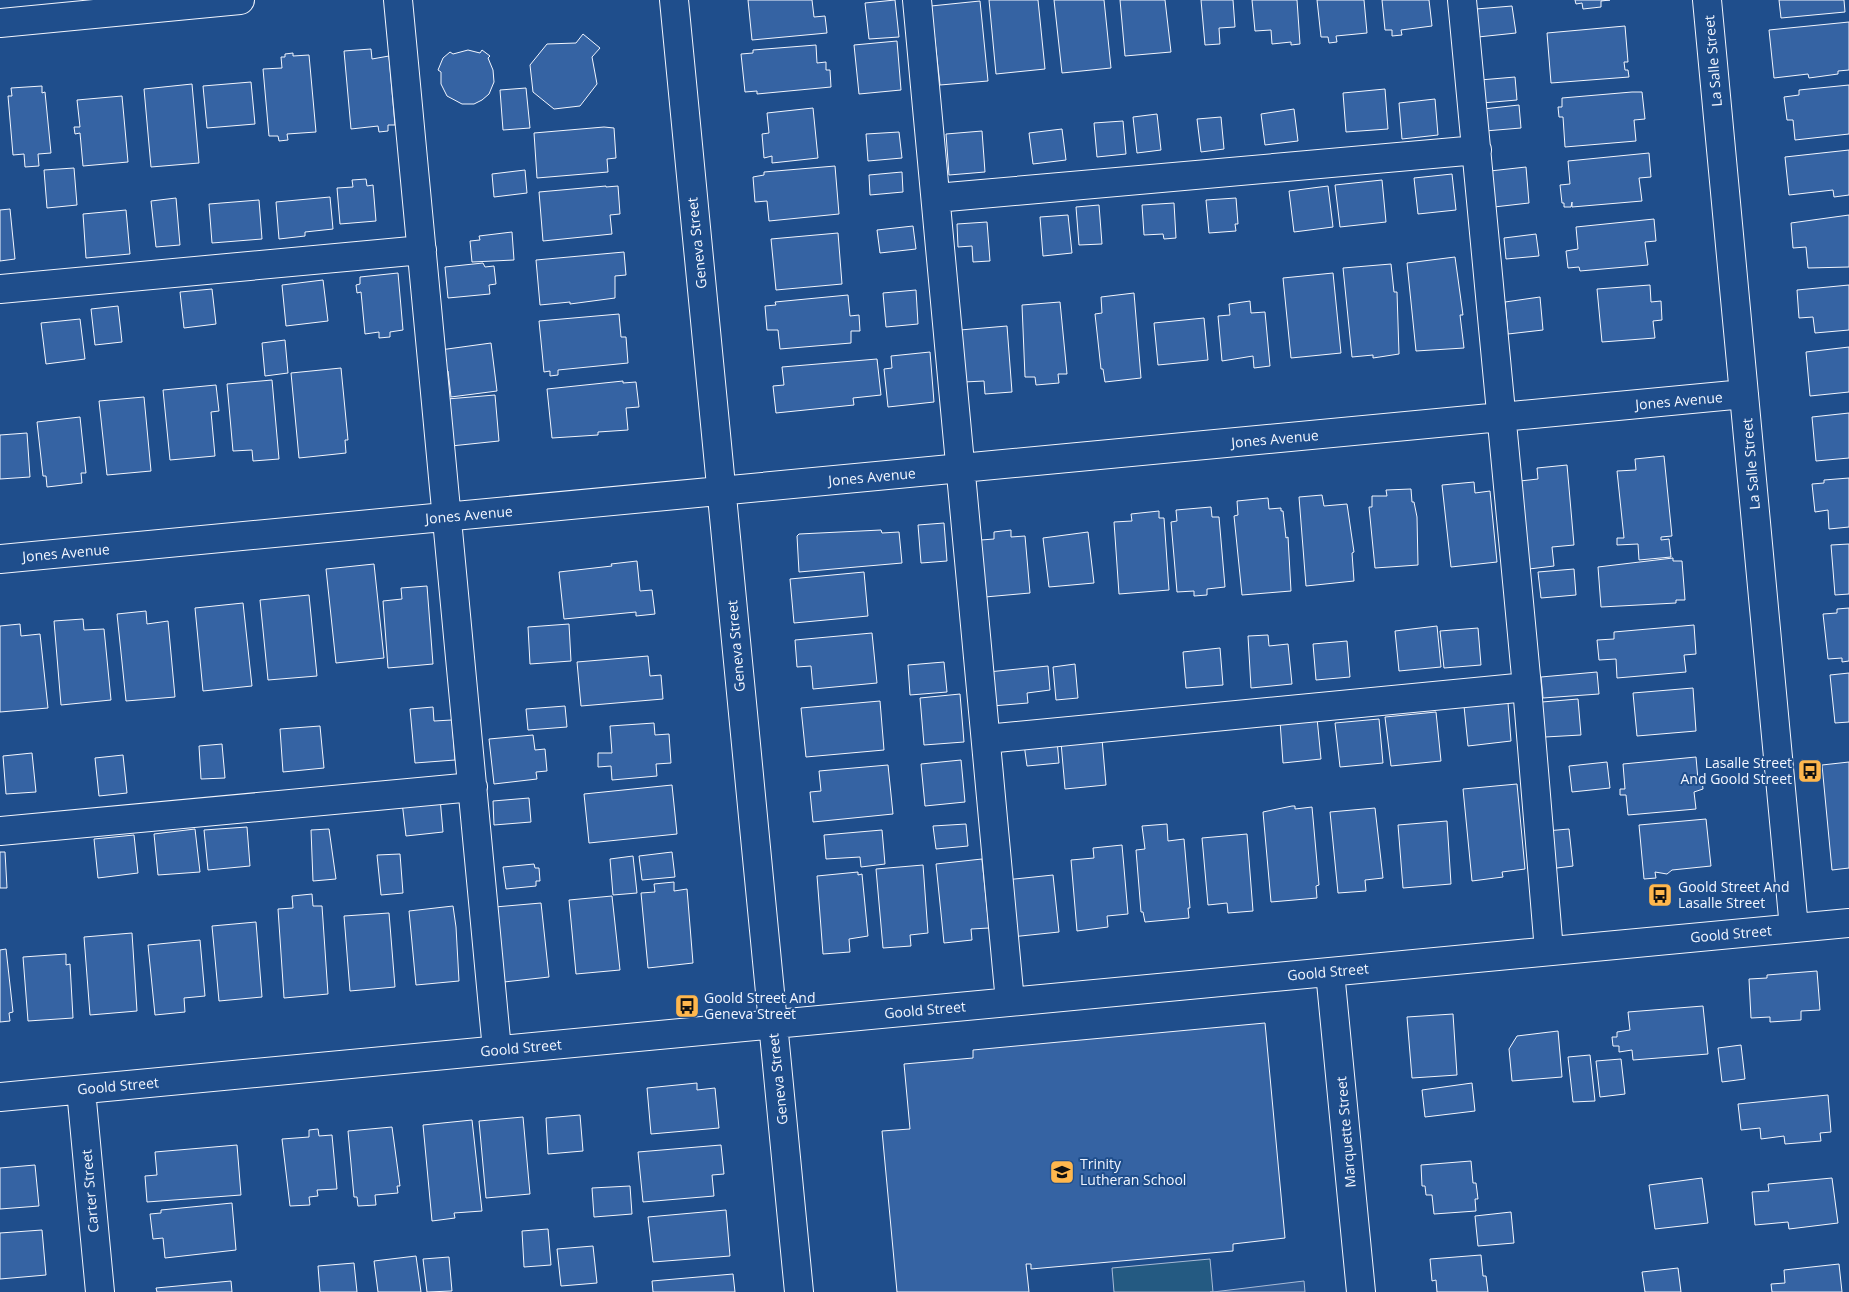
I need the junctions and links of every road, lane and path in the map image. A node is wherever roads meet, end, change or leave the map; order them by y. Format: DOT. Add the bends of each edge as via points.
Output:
graph roads {
  1 [pos="240,0"];
  2 [pos="398,0"];
  3 [pos="674,0"];
  4 [pos="916,0"];
  5 [pos="1462,0"];
  6 [pos="1707,0"];
  7 [pos="0,22"];
  8 [pos="1476,150"];
  9 [pos="936,198"];
  10 [pos="422,250"];
  11 [pos="0,288"];
  12 [pos="1744,394"];
  13 [pos="1500,418"];
  14 [pos="960,468"];
  15 [pos="721,491"];
  16 [pos="448,517"];
  17 [pos="0,559"];
  18 [pos="1527,687"];
  19 [pos="986,739"];
  20 [pos="474,787"];
  21 [pos="0,831"];
  22 [pos="1849,923"];
  23 [pos="1794,928"];
  24 [pos="1549,951"];
  25 [pos="1330,972"];
  26 [pos="1010,1002"];
  27 [pos="772,1024"];
  28 [pos="497,1050"];
  29 [pos="80,1090"];
  30 [pos="0,1097"];
  31 [pos="100,1292"];
  32 [pos="799,1292"];
  33 [pos="1361,1292"];
  1 -- 7 [label="street"];
  2 -- 10 [label="street"];
  3 -- 15 [label="street, Geneva Street"];
  4 -- 9 [label="street"];
  5 -- 8 [label="street"];
  6 -- 12 [label="street, La Salle Street"];
  8 -- 9 [label="street"];
  8 -- 13 [label="street"];
  9 -- 14 [label="street"];
  10 -- 11 [label="street"];
  10 -- 16 [label="street"];
  12 -- 13 [label="street, Jones Avenue"];
  12 -- 23 [label="street, La Salle Street"];
  13 -- 14 [label="street, Jones Avenue"];
  13 -- 18 [label="street"];
  14 -- 15 [label="street, Jones Avenue"];
  14 -- 19 [label="street"];
  15 -- 16 [label="street, Jones Avenue"];
  15 -- 27 [label="street, Geneva Street"];
  16 -- 17 [label="street, Jones Avenue"];
  16 -- 20 [label="street"];
  18 -- 19 [label="street"];
  18 -- 24 [label="street"];
  19 -- 26 [label="street"];
  20 -- 21 [label="street"];
  20 -- 28 [label="street"];
  22 -- 23 [label="street, Goold Street"];
  23 -- 24 [label="street, Goold Street"];
  24 -- 25 [label="street, Goold Street"];
  25 -- 26 [label="street, Goold Street"];
  25 -- 33 [label="street, Marquette Street"];
  26 -- 27 [label="street, Goold Street"];
  27 -- 28 [label="street, Goold Street"];
  27 -- 32 [label="street, Geneva Street"];
  28 -- 29 [label="street, Goold Street"];
  29 -- 30 [label="street, Goold Street"];
  29 -- 31 [label="street, Carter Street"];
}
